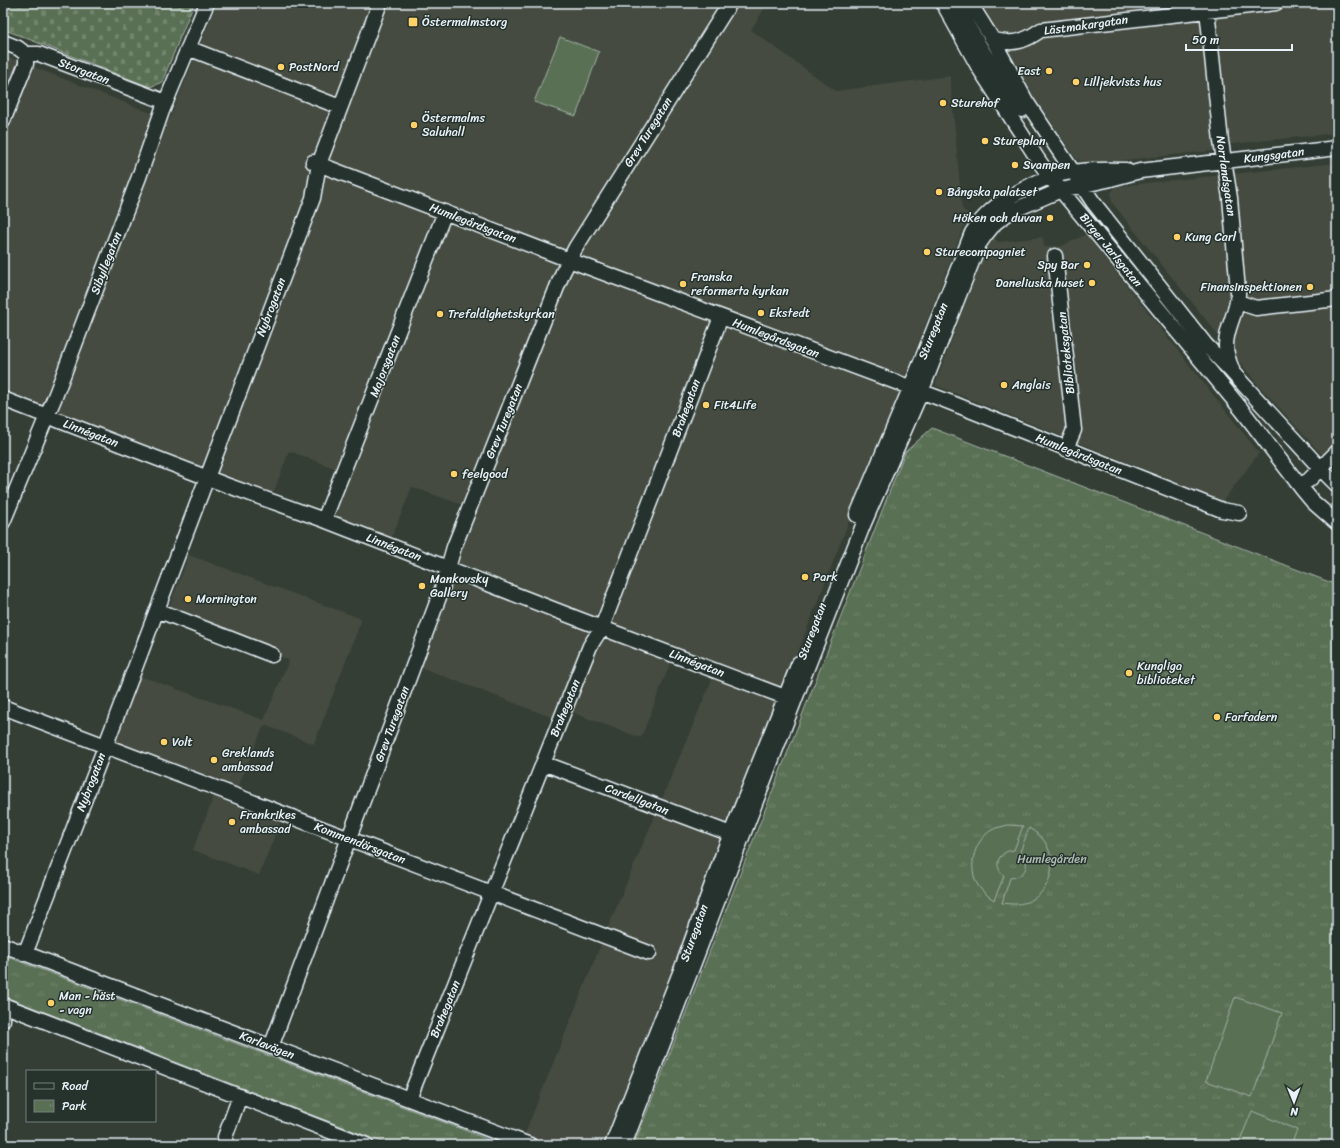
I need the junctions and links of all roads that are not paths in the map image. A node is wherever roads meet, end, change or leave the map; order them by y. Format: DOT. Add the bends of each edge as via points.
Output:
graph roads {
  1 [pos="207,3"];
  2 [pos="380,3"];
  3 [pos="730,3"];
  4 [pos="943,3"];
  5 [pos="954,3"];
  6 [pos="970,3"];
  7 [pos="1276,3"];
  8 [pos="1207,7"];
  9 [pos="993,40"];
  10 [pos="3,42"];
  11 [pos="188,48"];
  12 [pos="26,54"];
  13 [pos="166,102"];
  14 [pos="340,107"];
  15 [pos="3,121"];
  16 [pos="1337,148"];
  17 [pos="1224,161"];
  18 [pos="316,163"];
  19 [pos="1140,171"];
  20 [pos="1070,172"];
  21 [pos="1050,177"];
  22 [pos="1082,186"];
  23 [pos="1061,190"];
  24 [pos="445,212"];
  25 [pos="1055,256"];
  26 [pos="569,260"];
  27 [pos="1337,299"];
  28 [pos="1238,302"];
  29 [pos="721,317"];
  30 [pos="1232,372"];
  31 [pos="916,390"];
  32 [pos="3,399"];
  33 [pos="46,416"];
  34 [pos="1066,449"];
  35 [pos="1337,452"];
  36 [pos="1321,469"];
  37 [pos="206,477"];
  38 [pos="1298,483"];
  39 [pos="1337,485"];
  40 [pos="1239,514"];
  41 [pos="324,520"];
  42 [pos="3,522"];
  43 [pos="1337,523"];
  44 [pos="448,569"];
  45 [pos="157,610"];
  46 [pos="602,627"];
  47 [pos="272,655"];
  48 [pos="785,697"];
  49 [pos="3,707"];
  50 [pos="105,747"];
  51 [pos="543,763"];
  52 [pos="731,834"];
  53 [pos="349,839"];
  54 [pos="491,893"];
  55 [pos="3,945"];
  56 [pos="649,953"];
  57 [pos="25,954"];
  58 [pos="3,1005"];
  59 [pos="271,1047"];
  60 [pos="240,1096"];
  61 [pos="409,1099"];
  62 [pos="226,1145"];
  63 [pos="366,1145"];
  64 [pos="530,1145"];
  65 [pos="612,1145"];
  66 [pos="624,1145"];
  1 -- 11 [label="street, Sibyllegatan"];
  2 -- 14 [label="street, Nybrogatan"];
  3 -- 26 [label="street, Grev Turegatan"];
  4 -- 21 [label="street, Birger Jarlsgatan" via="980,68"];
  5 -- 20 [label="street, Birger Jarlsgatan" via="994,70"];
  6 -- 9 [label="street, Birger Jarlsgatan"];
  7 -- 8 [label="street, Lästmakargatan"];
  8 -- 9 [label="street, Lästmakargatan" via="1042,30 1018,42"];
  8 -- 17 [label="street, Norrlandsgatan"];
  9 -- 20 [label="street, Birger Jarlsgatan" via="1026,101"];
  10 -- 12 [label="street, Storgatan"];
  11 -- 13 [label="street, Sibyllegatan"];
  11 -- 14 [label="street"];
  12 -- 13 [label="street, Storgatan" via="39,54"];
  12 -- 15 [label="street" via="26,64"];
  13 -- 33 [label="street, Sibyllegatan" via="140,177"];
  14 -- 18 [label="street, Nybrogatan"];
  16 -- 17 [label="street, Kungsgatan"];
  17 -- 19 [label="street, Kungsgatan"];
  17 -- 28 [label="street, Norrlandsgatan" via="1230,198"];
  18 -- 24 [label="street, Humlegårdsgatan"];
  18 -- 37 [label="street, Nybrogatan" via="313,198"];
  19 -- 20 [label="street, Kungsgatan"];
  19 -- 22 [label="street, Kungsgatan"];
  20 -- 21 [label="street, Sturegatan"];
  20 -- 22 [label="street, Birger Jarlsgatan"];
  21 -- 23 [label="street, Birger Jarlsgatan"];
  21 -- 31 [label="street, Sturegatan" via="1004,200 976,225"];
  22 -- 23 [label="street, Sturegatan"];
  22 -- 30 [label="street, Birger Jarlsgatan" via="1206,345"];
  23 -- 31 [label="street, Sturegatan" via="1012,211 995,223 986,234 979,244"];
  23 -- 38 [label="street, Birger Jarlsgatan" via="1238,405"];
  24 -- 26 [label="street, Humlegårdsgatan"];
  24 -- 41 [label="street, Majorsgatan"];
  25 -- 34 [label="street, Biblioteksgatan" via="1074,430"];
  26 -- 29 [label="street, Humlegårdsgatan"];
  26 -- 44 [label="street, Grev Turegatan"];
  27 -- 28 [label="street" via="1256,308"];
  28 -- 30 [label="street, Norrlandsgatan" via="1226,346"];
  29 -- 31 [label="street, Humlegårdsgatan"];
  29 -- 46 [label="street, Brahegatan"];
  30 -- 36 [label="street, Birger Jarlsgatan"];
  31 -- 34 [label="street, Humlegårdsgatan"];
  31 -- 48 [label="street, Sturegatan" via="858,513"];
  31 -- 66 [label="street, Sturegatan"];
  32 -- 33 [label="street, Linnégatan"];
  33 -- 37 [label="street, Linnégatan"];
  33 -- 42 [label="street, Sibyllegatan"];
  34 -- 40 [label="street, Humlegårdsgatan" via="1222,510"];
  35 -- 36 [label="street"];
  36 -- 38 [label="street" via="1306,482"];
  36 -- 39 [label="street, Birger Jarlsgatan"];
  37 -- 41 [label="street, Linnégatan"];
  37 -- 45 [label="street, Nybrogatan"];
  38 -- 43 [label="street, Birger Jarlsgatan"];
  41 -- 44 [label="street, Linnégatan"];
  44 -- 46 [label="street, Linnégatan"];
  44 -- 53 [label="street, Grev Turegatan"];
  45 -- 47 [label="street"];
  45 -- 50 [label="street, Nybrogatan"];
  46 -- 48 [label="street, Linnégatan"];
  46 -- 51 [label="street, Brahegatan" via="590,646"];
  48 -- 52 [label="street, Sturegatan"];
  49 -- 50 [label="street, Kommendörsgatan"];
  50 -- 53 [label="street, Kommendörsgatan"];
  50 -- 57 [label="street, Nybrogatan"];
  51 -- 52 [label="street, Cardellgatan"];
  51 -- 54 [label="street, Brahegatan"];
  52 -- 65 [label="street, Sturegatan"];
  53 -- 54 [label="street, Kommendörsgatan"];
  53 -- 59 [label="street, Grev Turegatan"];
  54 -- 56 [label="street, Kommendörsgatan"];
  54 -- 61 [label="street, Brahegatan"];
  55 -- 57 [label="street, Karlavägen"];
  57 -- 59 [label="street, Karlavägen"];
  58 -- 60 [label="street"];
  59 -- 61 [label="street, Karlavägen"];
  60 -- 62 [label="street" via="225,1136"];
  60 -- 63 [label="street"];
  61 -- 64 [label="street, Karlavägen"];
}
